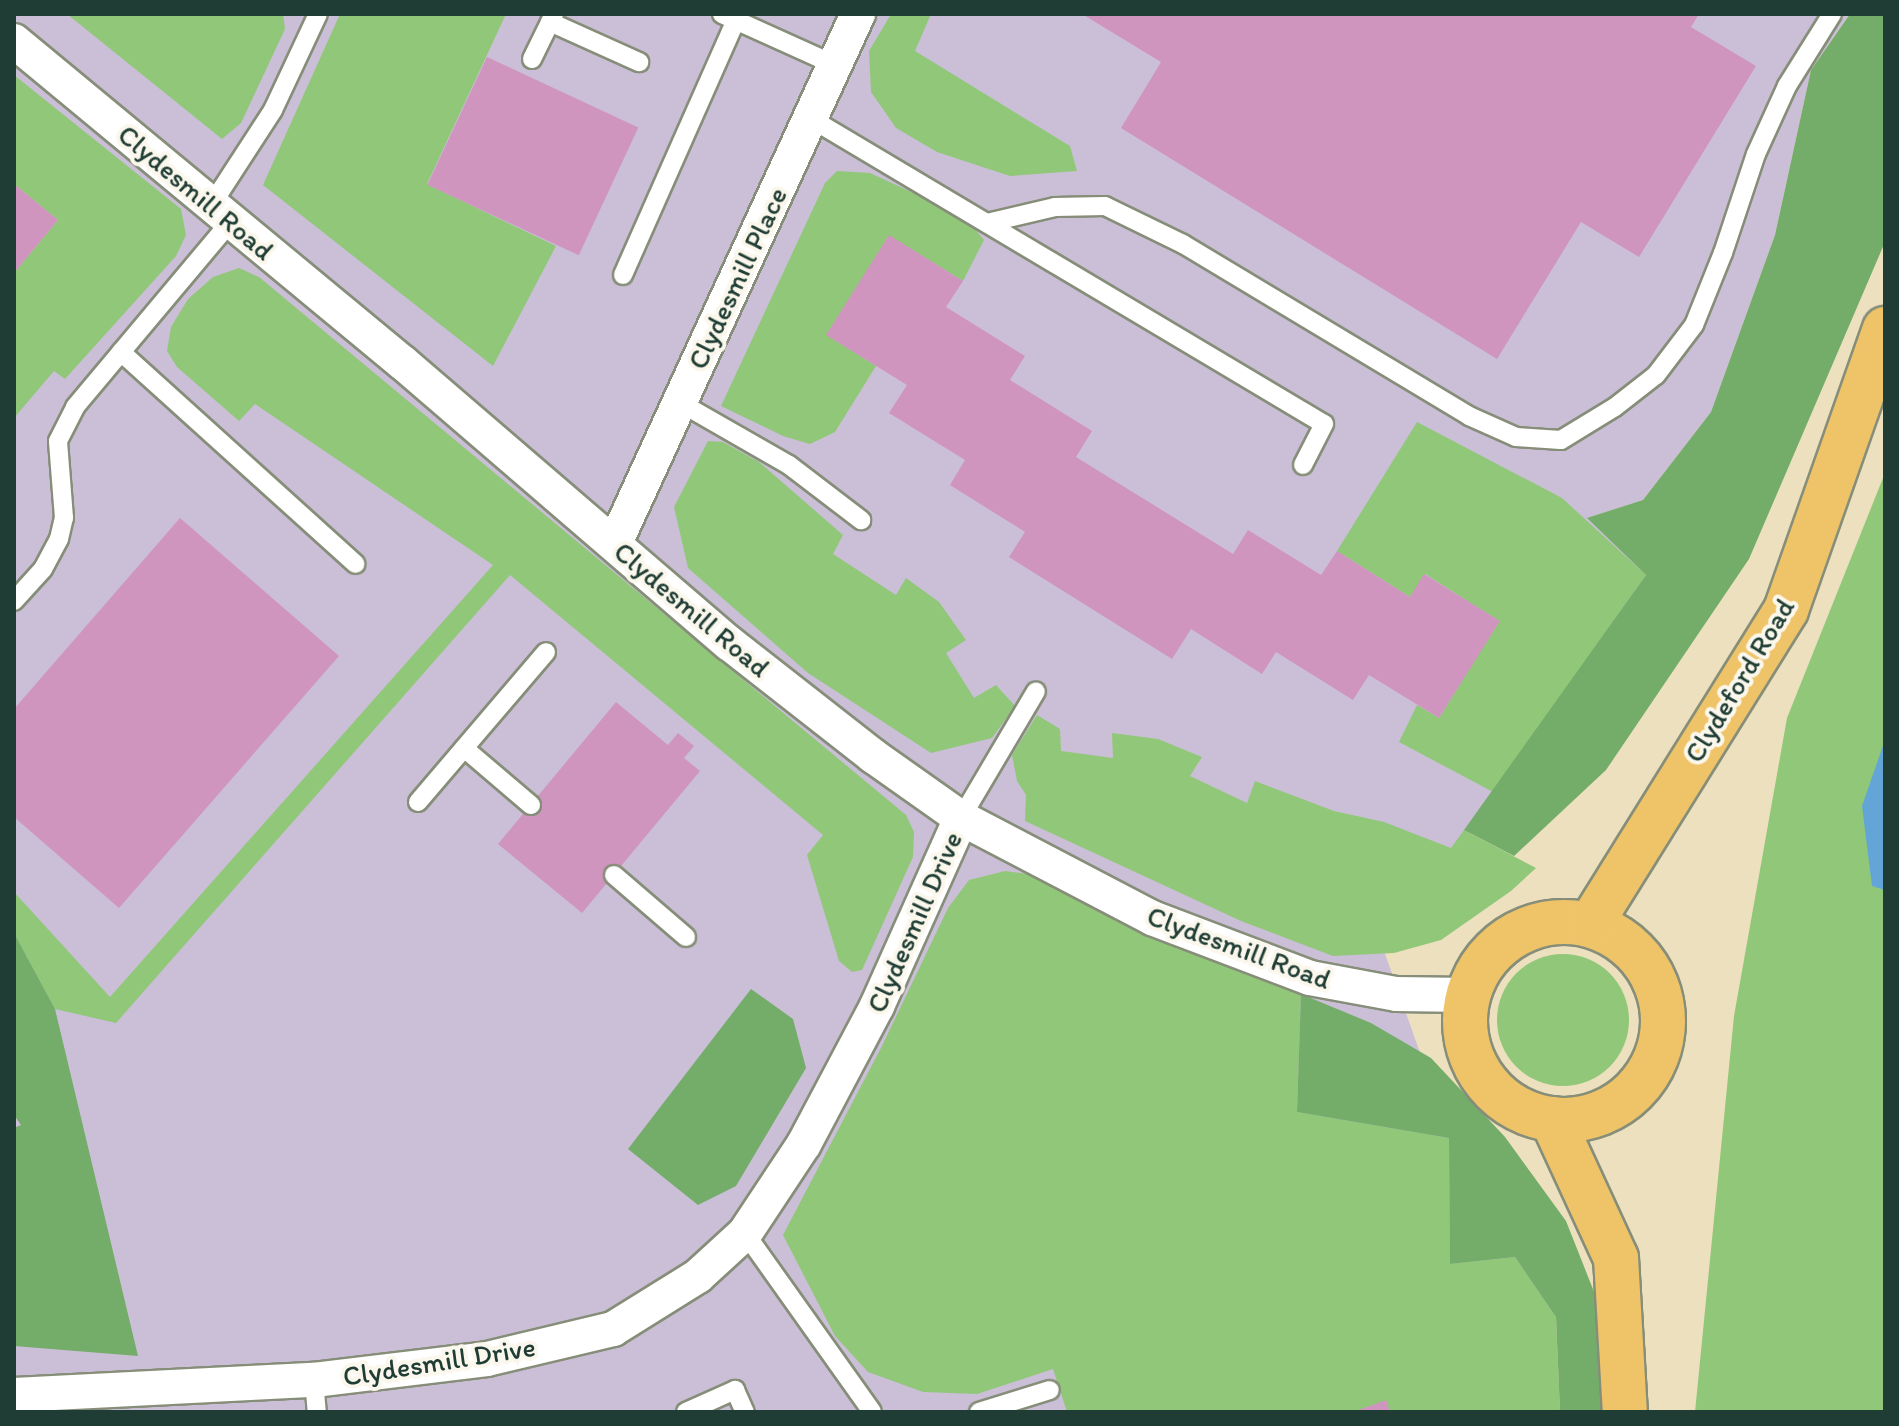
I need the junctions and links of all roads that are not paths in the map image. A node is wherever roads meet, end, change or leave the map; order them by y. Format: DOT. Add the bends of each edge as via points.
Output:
graph roads {
  1 [pos="318,14"];
  2 [pos="858,14"];
  3 [pos="1832,14"];
  4 [pos="729,17"];
  5 [pos="552,18"];
  6 [pos="14,41"];
  7 [pos="532,59"];
  8 [pos="639,62"];
  9 [pos="835,65"];
  10 [pos="810,118"];
  11 [pos="222,213"];
  12 [pos="987,223"];
  13 [pos="623,275"];
  14 [pos="1885,329"];
  15 [pos="121,352"];
  16 [pos="679,402"];
  17 [pos="1303,465"];
  18 [pos="861,520"];
  19 [pos="615,543"];
  20 [pos="356,564"];
  21 [pos="14,601"];
  22 [pos="546,652"];
  23 [pos="1036,691"];
  24 [pos="464,748"];
  25 [pos="418,802"];
  26 [pos="531,805"];
  27 [pos="961,818"];
  28 [pos="614,875"];
  29 [pos="1590,925"];
  30 [pos="686,937"];
  31 [pos="1468,995"];
  32 [pos="1552,1119"];
  33 [pos="745,1233"];
  34 [pos="1050,1390"];
  35 [pos="14,1395"];
  36 [pos="315,1396"];
  37 [pos="686,1412"];
  38 [pos="745,1412"];
  39 [pos="872,1412"];
  40 [pos="979,1412"];
  41 [pos="1625,1412"];
  1 -- 11 [label="lane"];
  2 -- 9 [label="street, Clydesmill Place"];
  3 -- 12 [label="lane" via="1787,86 1756,154 1694,325 1656,375 1561,440 1516,437 1469,416 1183,244 1105,206 1055,207"];
  4 -- 9 [label="lane"];
  4 -- 13 [label="lane"];
  5 -- 7 [label="lane"];
  5 -- 8 [label="lane"];
  6 -- 11 [label="street, Clydesmill Road"];
  9 -- 10 [label="street, Clydesmill Place"];
  10 -- 12 [label="lane"];
  10 -- 16 [label="street, Clydesmill Place"];
  11 -- 15 [label="lane"];
  11 -- 19 [label="street, Clydesmill Road"];
  12 -- 17 [label="lane" via="1324,424"];
  14 -- 29 [label="main road, Clydeford Road" via="1786,610"];
  15 -- 20 [label="lane"];
  15 -- 21 [label="lane" via="75,407 58,441 64,518 59,539 43,569"];
  16 -- 18 [label="lane" via="789,465"];
  16 -- 19 [label="street, Clydesmill Place"];
  19 -- 27 [label="street, Clydesmill Road" via="729,643"];
  22 -- 24 [label="lane"];
  23 -- 27 [label="lane"];
  24 -- 25 [label="lane"];
  24 -- 26 [label="lane"];
  27 -- 31 [label="street, Clydesmill Road" via="1152,918 1310,978 1396,994"];
  27 -- 33 [label="street, Clydesmill Drive" via="877,1006 804,1144"];
  28 -- 30 [label="lane"];
  29 -- 31 [label="main road" via="1559,921 1529,928 1501,944 1481,967"];
  29 -- 32 [label="main road" via="1620,939 1644,962 1659,991 1664,1023 1657,1056 1641,1084 1616,1106 1585,1118"];
  31 -- 32 [label="main road" via="1465,1029 1473,1062 1492,1090 1520,1110"];
  32 -- 41 [label="main road" via="1616,1258"];
  33 -- 36 [label="street, Clydesmill Drive" via="698,1276 613,1329"];
  33 -- 39 [label="lane"];
  34 -- 40 [label="lane"];
  35 -- 36 [label="street, Clydesmill Drive"];
  37 -- 38 [label="lane" via="735,1390"];
}
